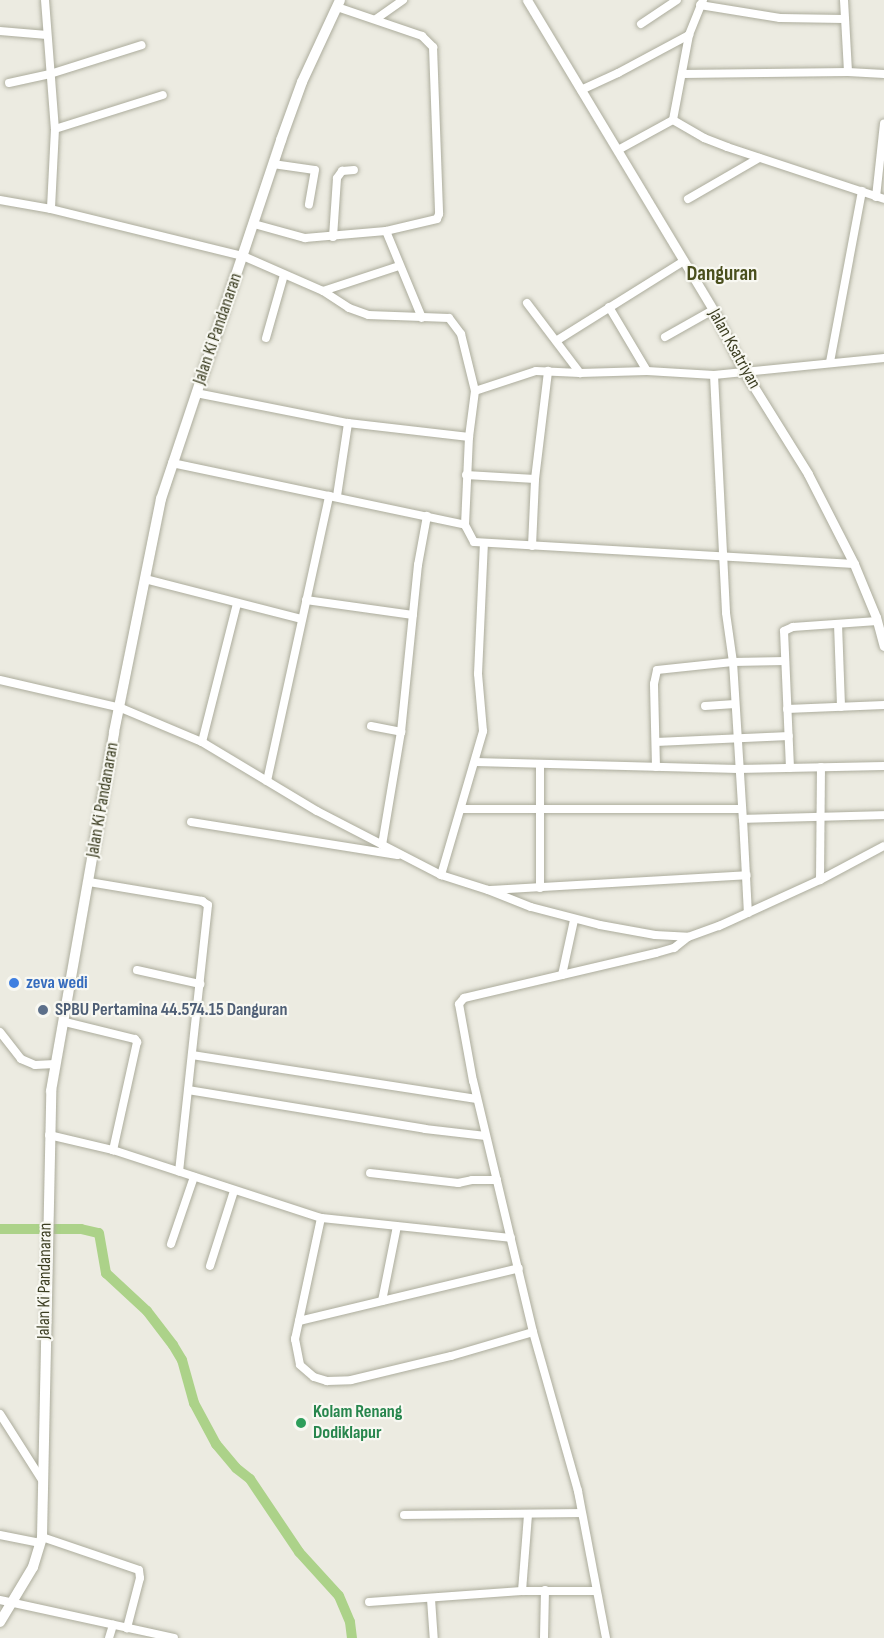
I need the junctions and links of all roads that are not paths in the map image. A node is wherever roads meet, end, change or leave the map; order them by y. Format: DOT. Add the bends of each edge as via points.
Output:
graph roads {
  1 [pos="45,0"];
  2 [pos="404,0"];
  3 [pos="527,0"];
  4 [pos="677,0"];
  5 [pos="844,0"];
  6 [pos="338,3"];
  7 [pos="701,3"];
  8 [pos="376,19"];
  9 [pos="844,19"];
  10 [pos="641,24"];
  11 [pos="0,31"];
  12 [pos="47,34"];
  13 [pos="688,35"];
  14 [pos="142,45"];
  15 [pos="848,72"];
  16 [pos="50,74"];
  17 [pos="682,74"];
  18 [pos="884,74"];
  19 [pos="9,83"];
  20 [pos="581,90"];
  21 [pos="164,95"];
  22 [pos="673,120"];
  23 [pos="884,123"];
  24 [pos="55,129"];
  25 [pos="618,150"];
  26 [pos="759,158"];
  27 [pos="273,164"];
  28 [pos="354,170"];
  29 [pos="862,191"];
  30 [pos="880,198"];
  31 [pos="688,199"];
  32 [pos="0,200"];
  33 [pos="309,204"];
  34 [pos="51,209"];
  35 [pos="254,224"];
  36 [pos="387,231"];
  37 [pos="333,237"];
  38 [pos="243,256"];
  39 [pos="684,261"];
  40 [pos="399,266"];
  41 [pos="284,275"];
  42 [pos="323,291"];
  43 [pos="527,303"];
  44 [pos="609,307"];
  45 [pos="713,310"];
  46 [pos="422,318"];
  47 [pos="266,338"];
  48 [pos="665,338"];
  49 [pos="556,341"];
  50 [pos="884,358"];
  51 [pos="830,362"];
  52 [pos="548,371"];
  53 [pos="647,371"];
  54 [pos="744,371"];
  55 [pos="579,373"];
  56 [pos="714,375"];
  57 [pos="475,391"];
  58 [pos="196,393"];
  59 [pos="348,423"];
  60 [pos="469,437"];
  61 [pos="172,463"];
  62 [pos="466,475"];
  63 [pos="535,479"];
  64 [pos="333,496"];
  65 [pos="427,516"];
  66 [pos="465,525"];
  67 [pos="484,544"];
  68 [pos="532,546"];
  69 [pos="723,557"];
  70 [pos="854,564"];
  71 [pos="145,579"];
  72 [pos="306,600"];
  73 [pos="237,604"];
  74 [pos="413,615"];
  75 [pos="302,619"];
  76 [pos="879,619"];
  77 [pos="838,624"];
  78 [pos="884,646"];
  79 [pos="733,662"];
  80 [pos="785,662"];
  81 [pos="0,680"];
  82 [pos="735,704"];
  83 [pos="884,705"];
  84 [pos="705,706"];
  85 [pos="840,707"];
  86 [pos="121,708"];
  87 [pos="787,709"];
  88 [pos="371,726"];
  89 [pos="401,732"];
  90 [pos="789,736"];
  91 [pos="737,740"];
  92 [pos="202,742"];
  93 [pos="656,742"];
  94 [pos="475,762"];
  95 [pos="540,765"];
  96 [pos="884,766"];
  97 [pos="656,767"];
  98 [pos="821,767"];
  99 [pos="790,768"];
  100 [pos="738,769"];
  101 [pos="267,781"];
  102 [pos="462,809"];
  103 [pos="742,809"];
  104 [pos="538,810"];
  105 [pos="884,815"];
  106 [pos="821,818"];
  107 [pos="742,819"];
  108 [pos="191,822"];
  109 [pos="382,845"];
  110 [pos="884,846"];
  111 [pos="404,856"];
  112 [pos="441,875"];
  113 [pos="747,875"];
  114 [pos="820,880"];
  115 [pos="89,882"];
  116 [pos="540,888"];
  117 [pos="488,890"];
  118 [pos="748,913"];
  119 [pos="574,920"];
  120 [pos="688,937"];
  121 [pos="137,970"];
  122 [pos="562,975"];
  123 [pos="200,984"];
  124 [pos="65,1022"];
  125 [pos="0,1032"];
  126 [pos="192,1054"];
  127 [pos="55,1065"];
  128 [pos="188,1090"];
  129 [pos="477,1099"];
  130 [pos="49,1135"];
  131 [pos="486,1136"];
  132 [pos="113,1150"];
  133 [pos="179,1171"];
  134 [pos="370,1173"];
  135 [pos="194,1177"];
  136 [pos="497,1180"];
  137 [pos="234,1191"];
  138 [pos="321,1218"];
  139 [pos="397,1226"];
  140 [pos="511,1238"];
  141 [pos="171,1244"];
  142 [pos="210,1266"];
  143 [pos="519,1268"];
  144 [pos="382,1301"];
  145 [pos="299,1321"];
  146 [pos="533,1332"];
  147 [pos="0,1414"];
  148 [pos="42,1480"];
  149 [pos="581,1513"];
  150 [pos="528,1514"];
  151 [pos="404,1515"];
  152 [pos="0,1535"];
  153 [pos="41,1540"];
  154 [pos="545,1590"];
  155 [pos="522,1591"];
  156 [pos="596,1591"];
  157 [pos="430,1599"];
  158 [pos="0,1600"];
  159 [pos="369,1602"];
  160 [pos="12,1604"];
  161 [pos="0,1622"];
  162 [pos="113,1625"];
  163 [pos="126,1628"];
  164 [pos="109,1638"];
  165 [pos="174,1638"];
  166 [pos="434,1638"];
  167 [pos="544,1638"];
  168 [pos="606,1638"];
  1 -- 12 [label="street"];
  2 -- 8 [label="street"];
  3 -- 20 [label="street, Jalan Ksatriyan"];
  4 -- 10 [label="street"];
  5 -- 9 [label="street"];
  6 -- 8 [label="street"];
  6 -- 27 [label="main road, Jalan Ki Pandanaran" via="302,82"];
  7 -- 9 [label="street" via="780,18"];
  7 -- 13 [label="street"];
  8 -- 36 [label="street" via="423,36 433,47 434,56 439,214 437,219"];
  9 -- 15 [label="street"];
  11 -- 12 [label="street"];
  12 -- 16 [label="street"];
  13 -- 17 [label="street"];
  13 -- 20 [label="street"];
  14 -- 16 [label="street"];
  15 -- 17 [label="street"];
  15 -- 18 [label="street"];
  16 -- 19 [label="street"];
  16 -- 24 [label="street"];
  17 -- 22 [label="street"];
  20 -- 25 [label="street, Jalan Ksatriyan"];
  21 -- 24 [label="street"];
  22 -- 25 [label="street"];
  22 -- 26 [label="street" via="705,138"];
  23 -- 30 [label="street"];
  24 -- 34 [label="street"];
  25 -- 39 [label="street, Jalan Ksatriyan"];
  26 -- 29 [label="street"];
  26 -- 31 [label="street"];
  27 -- 33 [label="street" via="315,170"];
  27 -- 35 [label="main road, Jalan Ki Pandanaran"];
  28 -- 37 [label="street" via="339,174"];
  29 -- 30 [label="street"];
  29 -- 51 [label="street"];
  32 -- 34 [label="street"];
  34 -- 38 [label="street"];
  35 -- 37 [label="street" via="304,238"];
  35 -- 38 [label="main road, Jalan Ki Pandanaran"];
  36 -- 37 [label="street"];
  36 -- 40 [label="street"];
  38 -- 41 [label="street"];
  38 -- 58 [label="main road, Jalan Ki Pandanaran"];
  39 -- 44 [label="street"];
  39 -- 45 [label="street, Jalan Ksatriyan"];
  40 -- 42 [label="street"];
  40 -- 46 [label="street"];
  41 -- 42 [label="street"];
  41 -- 47 [label="street"];
  42 -- 46 [label="street" via="368,315"];
  43 -- 49 [label="street"];
  44 -- 49 [label="street"];
  44 -- 53 [label="street"];
  45 -- 48 [label="street"];
  45 -- 54 [label="street, Jalan Ksatriyan"];
  46 -- 57 [label="street" via="449,318 456,324 462,334"];
  49 -- 55 [label="street"];
  50 -- 51 [label="street"];
  51 -- 54 [label="street"];
  52 -- 55 [label="street"];
  52 -- 57 [label="street" via="530,372"];
  52 -- 63 [label="street"];
  53 -- 55 [label="street"];
  53 -- 56 [label="street"];
  54 -- 56 [label="street"];
  54 -- 70 [label="street, Jalan Ksatriyan" via="808,474"];
  56 -- 69 [label="street"];
  57 -- 60 [label="street"];
  58 -- 59 [label="street"];
  58 -- 61 [label="main road, Jalan Ki Pandanaran"];
  59 -- 60 [label="street"];
  59 -- 64 [label="street"];
  60 -- 62 [label="street"];
  61 -- 64 [label="street"];
  61 -- 71 [label="main road, Jalan Ki Pandanaran"];
  62 -- 63 [label="street"];
  62 -- 66 [label="street"];
  63 -- 68 [label="street"];
  64 -- 65 [label="street"];
  64 -- 72 [label="street"];
  65 -- 66 [label="street"];
  65 -- 74 [label="street"];
  66 -- 67 [label="street" via="471,541"];
  67 -- 68 [label="street"];
  67 -- 94 [label="street" via="478,674 483,725"];
  68 -- 69 [label="street"];
  69 -- 70 [label="street"];
  69 -- 79 [label="street"];
  70 -- 76 [label="street, Jalan Ksatriyan"];
  71 -- 73 [label="street"];
  71 -- 86 [label="main road, Jalan Ki Pandanaran"];
  72 -- 74 [label="street"];
  72 -- 75 [label="street"];
  73 -- 75 [label="street"];
  73 -- 92 [label="street"];
  74 -- 89 [label="street"];
  75 -- 101 [label="street"];
  76 -- 77 [label="street"];
  76 -- 78 [label="street, Jalan Ksatriyan"];
  77 -- 80 [label="street" via="785,630"];
  77 -- 85 [label="street"];
  79 -- 80 [label="street"];
  79 -- 82 [label="street"];
  79 -- 93 [label="street" via="655,672"];
  80 -- 87 [label="street"];
  81 -- 86 [label="street"];
  82 -- 84 [label="street"];
  82 -- 91 [label="street"];
  83 -- 85 [label="street"];
  85 -- 87 [label="street"];
  86 -- 92 [label="street"];
  86 -- 115 [label="main road, Jalan Ki Pandanaran"];
  87 -- 90 [label="street"];
  88 -- 89 [label="street"];
  89 -- 109 [label="street"];
  90 -- 91 [label="street"];
  90 -- 99 [label="street"];
  91 -- 93 [label="street"];
  91 -- 100 [label="street"];
  92 -- 101 [label="street"];
  93 -- 97 [label="street"];
  94 -- 95 [label="street"];
  94 -- 102 [label="street"];
  95 -- 97 [label="street"];
  95 -- 104 [label="street"];
  96 -- 98 [label="street"];
  97 -- 100 [label="street"];
  98 -- 99 [label="street"];
  98 -- 106 [label="street"];
  99 -- 100 [label="street"];
  100 -- 103 [label="street"];
  101 -- 109 [label="street"];
  102 -- 104 [label="street"];
  102 -- 112 [label="street"];
  103 -- 104 [label="street"];
  103 -- 107 [label="street"];
  104 -- 116 [label="street"];
  105 -- 106 [label="street"];
  106 -- 107 [label="street"];
  106 -- 114 [label="street"];
  107 -- 113 [label="street"];
  108 -- 111 [label="street"];
  109 -- 111 [label="street"];
  110 -- 114 [label="street"];
  111 -- 112 [label="street"];
  112 -- 117 [label="street"];
  113 -- 116 [label="street"];
  113 -- 118 [label="street"];
  114 -- 118 [label="street"];
  115 -- 123 [label="street" via="206,903"];
  115 -- 124 [label="main road, Jalan Ki Pandanaran"];
  116 -- 117 [label="street"];
  117 -- 119 [label="street"];
  118 -- 120 [label="street"];
  119 -- 120 [label="street"];
  119 -- 122 [label="street"];
  120 -- 122 [label="street" via="675,948"];
  121 -- 123 [label="street"];
  122 -- 129 [label="street" via="460,1001"];
  123 -- 126 [label="street"];
  124 -- 127 [label="main road, Jalan Ki Pandanaran"];
  124 -- 132 [label="street" via="137,1042"];
  125 -- 127 [label="street" via="21,1059 35,1065"];
  126 -- 128 [label="street"];
  126 -- 129 [label="street"];
  127 -- 130 [label="main road, Jalan Ki Pandanaran"];
  128 -- 131 [label="street"];
  128 -- 133 [label="street"];
  129 -- 131 [label="street"];
  130 -- 132 [label="street"];
  130 -- 148 [label="main road, Jalan Ki Pandanaran"];
  131 -- 136 [label="street"];
  132 -- 133 [label="street"];
  133 -- 135 [label="street"];
  134 -- 136 [label="street" via="458,1184"];
  135 -- 137 [label="street"];
  135 -- 141 [label="street"];
  136 -- 140 [label="street"];
  137 -- 138 [label="street"];
  137 -- 142 [label="street"];
  138 -- 139 [label="street"];
  138 -- 145 [label="street"];
  139 -- 140 [label="street"];
  139 -- 144 [label="street"];
  140 -- 143 [label="street"];
  143 -- 144 [label="street"];
  143 -- 146 [label="street"];
  144 -- 145 [label="street"];
  145 -- 146 [label="street" via="295,1347 300,1365 309,1375 331,1382 440,1359"];
  146 -- 149 [label="street"];
  147 -- 148 [label="street"];
  148 -- 153 [label="main road, Jalan Ki Pandanaran"];
  149 -- 150 [label="street"];
  149 -- 156 [label="street"];
  150 -- 151 [label="street"];
  150 -- 155 [label="street"];
  152 -- 153 [label="street"];
  153 -- 160 [label="main road, Jalan Ki Pandanaran" via="33,1567"];
  153 -- 163 [label="street" via="139,1570"];
  154 -- 155 [label="street"];
  154 -- 156 [label="street"];
  154 -- 167 [label="street"];
  155 -- 157 [label="street"];
  156 -- 168 [label="street"];
  157 -- 159 [label="street"];
  157 -- 166 [label="street"];
  158 -- 160 [label="street"];
  160 -- 161 [label="main road, Jalan Ki Pandanaran"];
  160 -- 162 [label="street"];
  162 -- 163 [label="street"];
  162 -- 164 [label="street"];
  163 -- 165 [label="street"];
}
